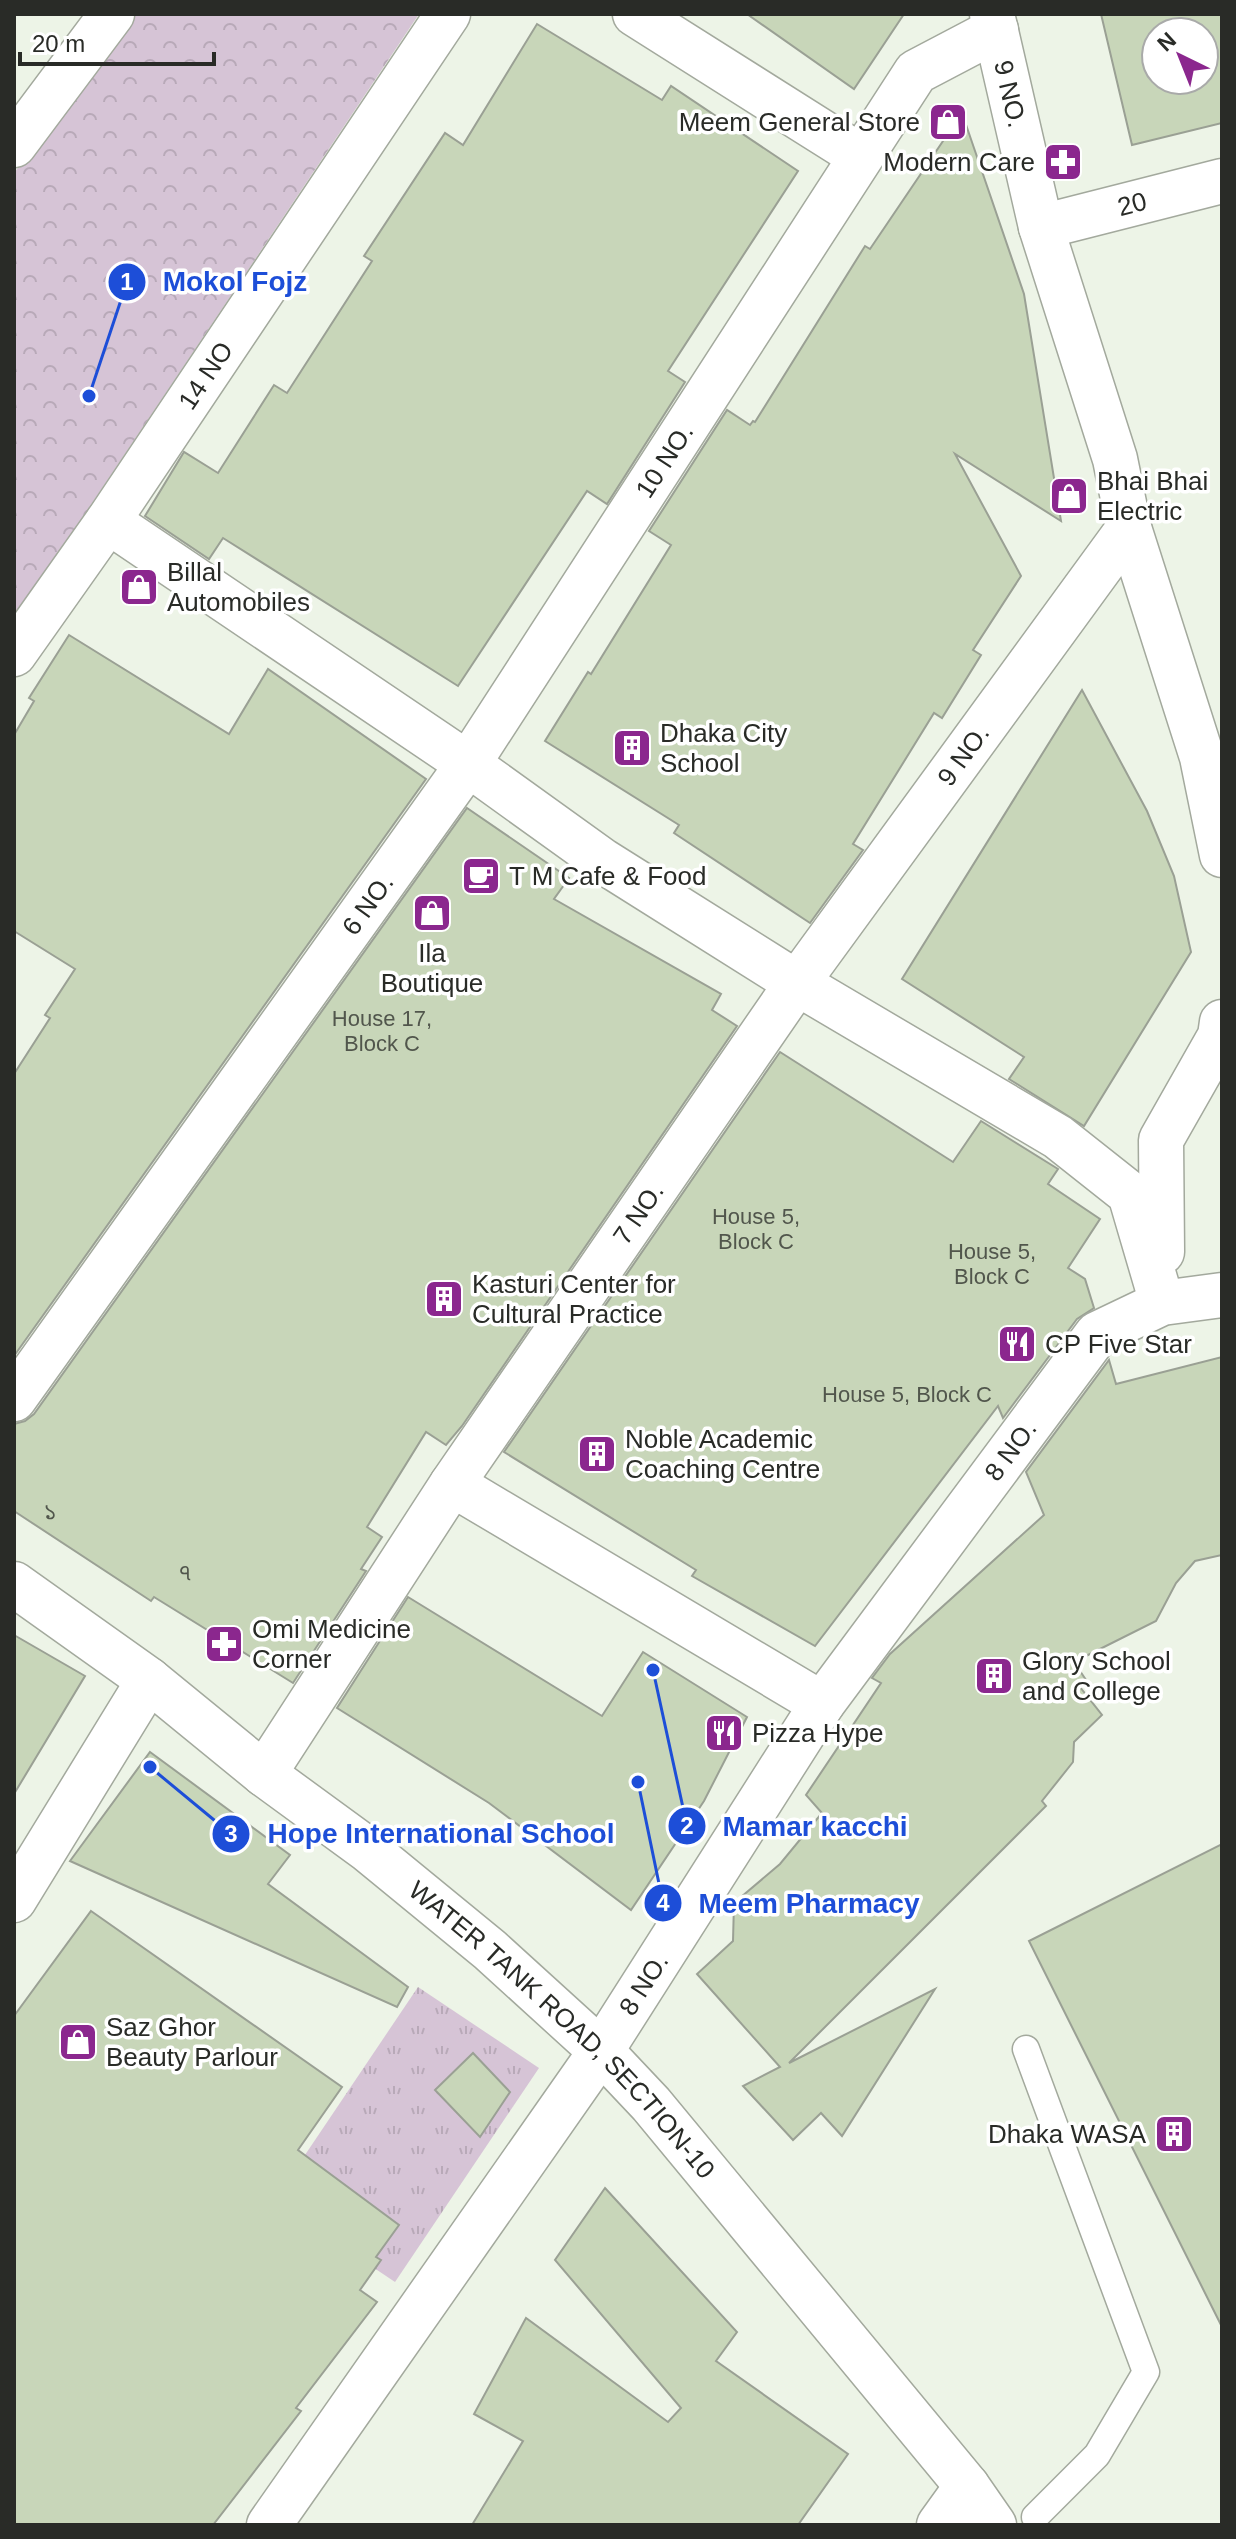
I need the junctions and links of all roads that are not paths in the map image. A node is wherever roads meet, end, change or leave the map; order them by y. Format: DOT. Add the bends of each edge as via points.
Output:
graph roads {
  1 [pos="112,14"];
  2 [pos="448,14"];
  3 [pos="635,14"];
  4 [pos="994,22"];
  5 [pos="14,145"];
  6 [pos="860,156"];
  7 [pos="1222,181"];
  8 [pos="1041,227"];
  9 [pos="108,521"];
  10 [pos="1129,528"];
  11 [pos="14,654"];
  12 [pos="1212,754"];
  13 [pos="468,764"];
  14 [pos="1222,855"];
  15 [pos="797,983"];
  16 [pos="1222,1022"];
  17 [pos="1222,1295"];
  18 [pos="1162,1303"];
  19 [pos="14,1399"];
  20 [pos="452,1484"];
  21 [pos="14,1584"];
  22 [pos="149,1680"];
  23 [pos="822,1704"];
  24 [pos="264,1774"];
  25 [pos="14,1900"];
  26 [pos="1026,2049"];
  27 [pos="601,2051"];
  28 [pos="967,2486"];
  29 [pos="1014,2521"];
  30 [pos="269,2525"];
  31 [pos="939,2525"];
  1 -- 5 [label="street"];
  2 -- 9 [label="street, 14 NO"];
  3 -- 6 [label="street"];
  4 -- 6 [label="street, 9 NO." via="916,72"];
  4 -- 8 [label="street, 9 NO."];
  6 -- 13 [label="street, 10 NO."];
  7 -- 8 [label="street, 20"];
  8 -- 10 [label="street, 9 NO." via="1115,459"];
  9 -- 11 [label="street, 14 NO"];
  9 -- 13 [label="street"];
  10 -- 12 [label="street, 9 NO."];
  10 -- 15 [label="street, 9 NO."];
  12 -- 14 [label="street, 9 NO."];
  13 -- 15 [label="street" via="603,861"];
  13 -- 19 [label="street, 6 NO."];
  15 -- 18 [label="street" via="1058,1137 1130,1194"];
  15 -- 20 [label="street, 7 NO."];
  16 -- 18 [label="street" via="1220,1036 1161,1140"];
  17 -- 18 [label="street, 8 NO."];
  18 -- 23 [label="street, 8 NO." via="1097,1334"];
  20 -- 23 [label="street"];
  20 -- 24 [label="street, 7 NO."];
  21 -- 22 [label="street, WATER TANK ROAD, SECTION-10"];
  22 -- 24 [label="street, WATER TANK ROAD, SECTION-10"];
  22 -- 25 [label="street"];
  23 -- 27 [label="street, 8 NO."];
  24 -- 27 [label="street, WATER TANK ROAD, SECTION-10" via="490,1950"];
  26 -- 29 [label="lane" via="1146,2372 1097,2455"];
  27 -- 28 [label="street, WATER TANK ROAD, SECTION-10" via="651,2104"];
  27 -- 30 [label="street, 8 NO."];
  28 -- 29 [label="street, WATER TANK ROAD, SECTION-10"];
  28 -- 31 [label="street"];
}
